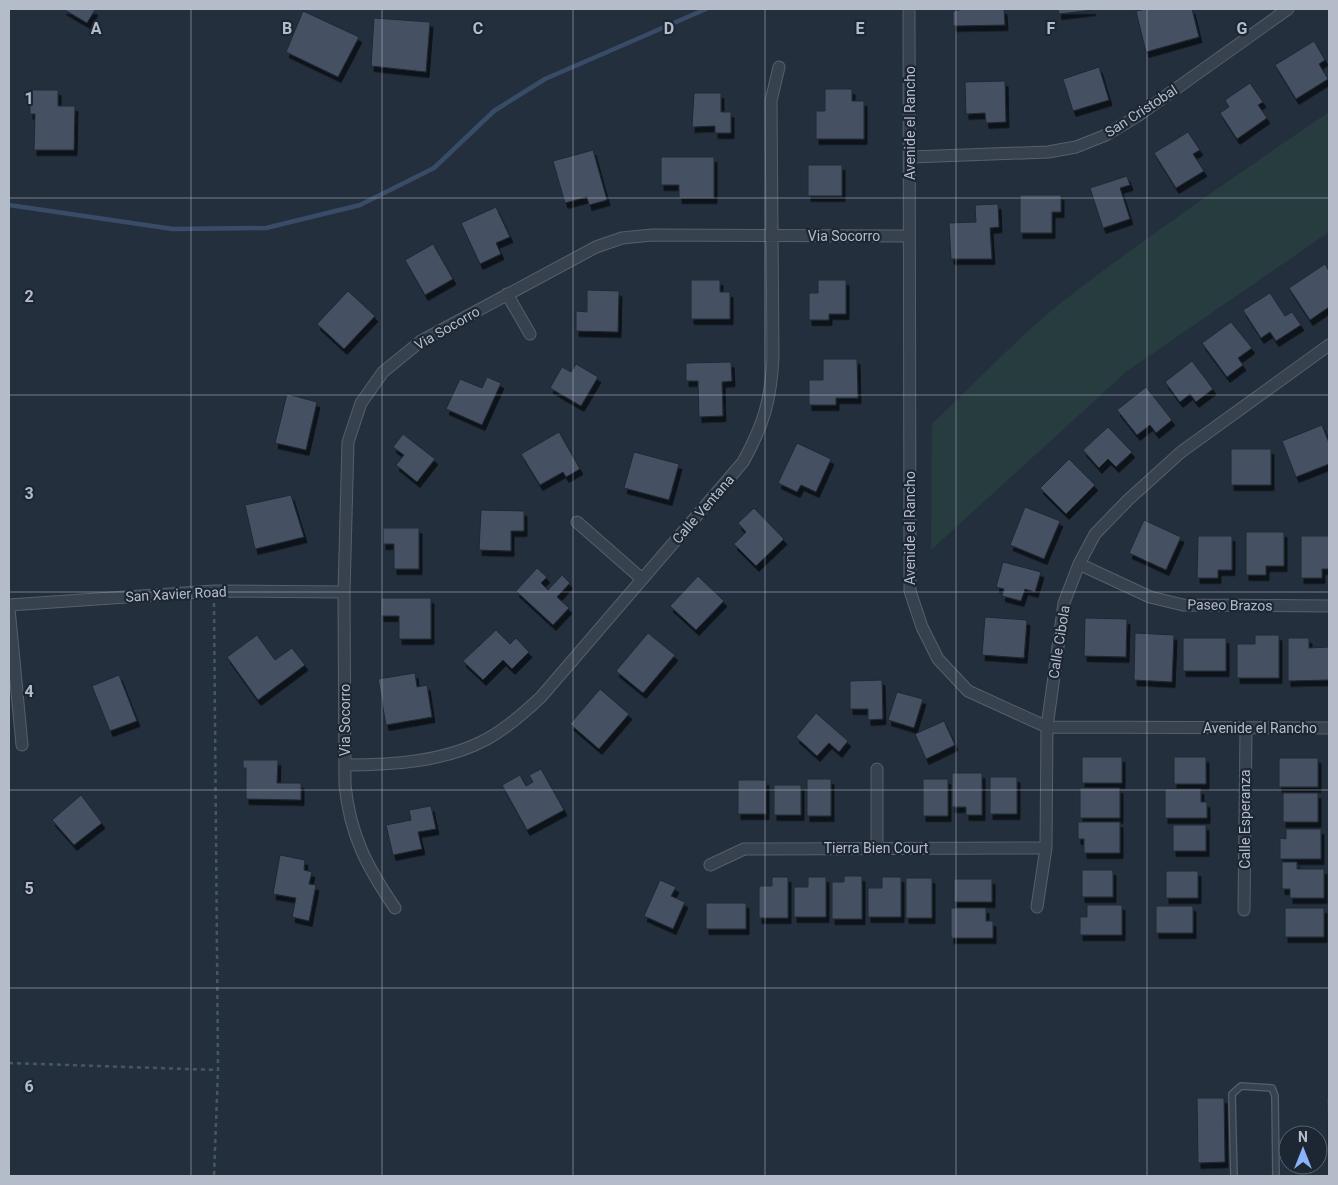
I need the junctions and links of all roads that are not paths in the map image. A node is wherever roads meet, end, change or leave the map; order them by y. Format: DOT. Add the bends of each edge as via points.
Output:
graph roads {
  1 [pos="909,9"];
  2 [pos="1288,9"];
  3 [pos="779,67"];
  4 [pos="911,158"];
  5 [pos="772,236"];
  6 [pos="909,236"];
  7 [pos="507,294"];
  8 [pos="530,334"];
  9 [pos="1329,345"];
  10 [pos="576,522"];
  11 [pos="1079,564"];
  12 [pos="642,579"];
  13 [pos="344,592"];
  14 [pos="9,606"];
  15 [pos="1329,606"];
  16 [pos="1047,727"];
  17 [pos="1329,728"];
  18 [pos="1246,729"];
  19 [pos="22,745"];
  20 [pos="345,765"];
  21 [pos="877,769"];
  22 [pos="877,848"];
  23 [pos="1046,848"];
  24 [pos="710,865"];
  25 [pos="1037,907"];
  26 [pos="395,908"];
  27 [pos="1244,910"];
  28 [pos="1234,1176"];
  29 [pos="1276,1176"];
  1 -- 4 [label="street, Avenide el Rancho"];
  2 -- 4 [label="street, San Cristobal" via="1139,115 1106,135 1076,147 1048,152"];
  3 -- 5 [label="street, Calle Ventana" via="771,101"];
  4 -- 6 [label="street, Avenide el Rancho"];
  5 -- 6 [label="street, Via Socorro"];
  5 -- 7 [label="street, Via Socorro" via="652,235 622,238 572,258"];
  5 -- 12 [label="street, Calle Ventana" via="772,387 765,417 743,462"];
  6 -- 16 [label="street, Avenide el Rancho" via="910,591 922,627 938,659 968,691"];
  7 -- 8 [label="street"];
  7 -- 13 [label="street, Via Socorro" via="421,341 383,372 361,403 348,442"];
  9 -- 11 [label="street, Calle Cibola" via="1181,452 1095,534"];
  10 -- 12 [label="street"];
  11 -- 15 [label="street, Paseo Brazos" via="1150,597 1183,605"];
  11 -- 16 [label="street, Calle Cibola" via="1064,603"];
  12 -- 20 [label="street, Calle Ventana" via="541,697 518,719 486,740 417,760"];
  13 -- 14 [label="street, San Xavier Road" via="214,591"];
  13 -- 20 [label="street, Via Socorro"];
  14 -- 19 [label="street"];
  16 -- 18 [label="street, Avenide el Rancho"];
  16 -- 23 [label="street, Calle Cibola"];
  17 -- 18 [label="street, Avenide el Rancho"];
  18 -- 27 [label="street, Calle Esperanza"];
  20 -- 26 [label="street, Via Socorro" via="347,808 358,846"];
  21 -- 22 [label="street"];
  22 -- 23 [label="street, Tierra Bien Court"];
  22 -- 24 [label="street, Tierra Bien Court" via="744,849"];
  23 -- 25 [label="street, Calle Cibola"];
  28 -- 29 [label="lane" via="1232,1094 1240,1086 1272,1088 1275,1096"];
}
